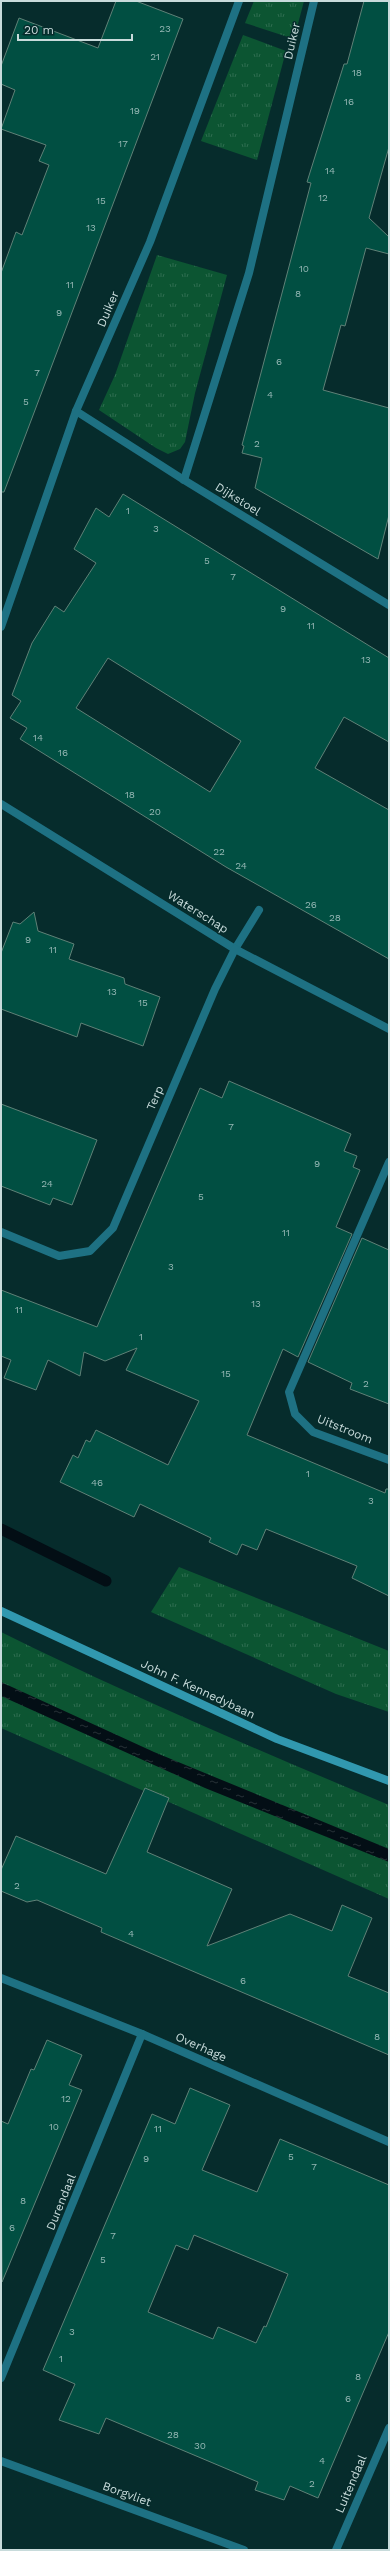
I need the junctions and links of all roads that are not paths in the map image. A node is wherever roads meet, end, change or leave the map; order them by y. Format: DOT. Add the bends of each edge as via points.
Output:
graph roads {
  1 [pos="239,1"];
  2 [pos="314,1"];
  3 [pos="76,411"];
  4 [pos="184,480"];
  5 [pos="389,605"];
  6 [pos="1,627"];
  7 [pos="1,804"];
  8 [pos="259,910"];
  9 [pos="236,949"];
  10 [pos="389,1029"];
  11 [pos="389,1162"];
  12 [pos="1,1232"];
  13 [pos="389,1460"];
  14 [pos="1,1611"];
  15 [pos="389,1781"];
  16 [pos="1,1978"];
  17 [pos="142,2034"];
  18 [pos="389,2142"];
  19 [pos="1,2378"];
  20 [pos="389,2428"];
  21 [pos="1,2461"];
  22 [pos="244,2550"];
  23 [pos="336,2550"];
  1 -- 3 [label="street, Duiker" via="150,242"];
  2 -- 4 [label="street, Duiker" via="249,273"];
  3 -- 4 [label="street, Dijkstoel"];
  3 -- 6 [label="street, Duiker"];
  4 -- 5 [label="street, Dijkstoel"];
  7 -- 9 [label="street, Waterschap"];
  8 -- 9 [label="street, Terp"];
  9 -- 10 [label="street, Waterschap"];
  9 -- 12 [label="street, Terp" via="215,989 113,1228 90,1251 59,1256"];
  11 -- 13 [label="street, Uitstroom" via="289,1392 295,1414 312,1432"];
  14 -- 15 [label="main road, John F. Kennedybaan" via="277,1739"];
  16 -- 17 [label="street, Overhage"];
  17 -- 18 [label="street, Overhage"];
  17 -- 19 [label="street, Durendaal"];
  20 -- 23 [label="street, Luitendaal"];
  21 -- 22 [label="street, Borgvliet"];
}
